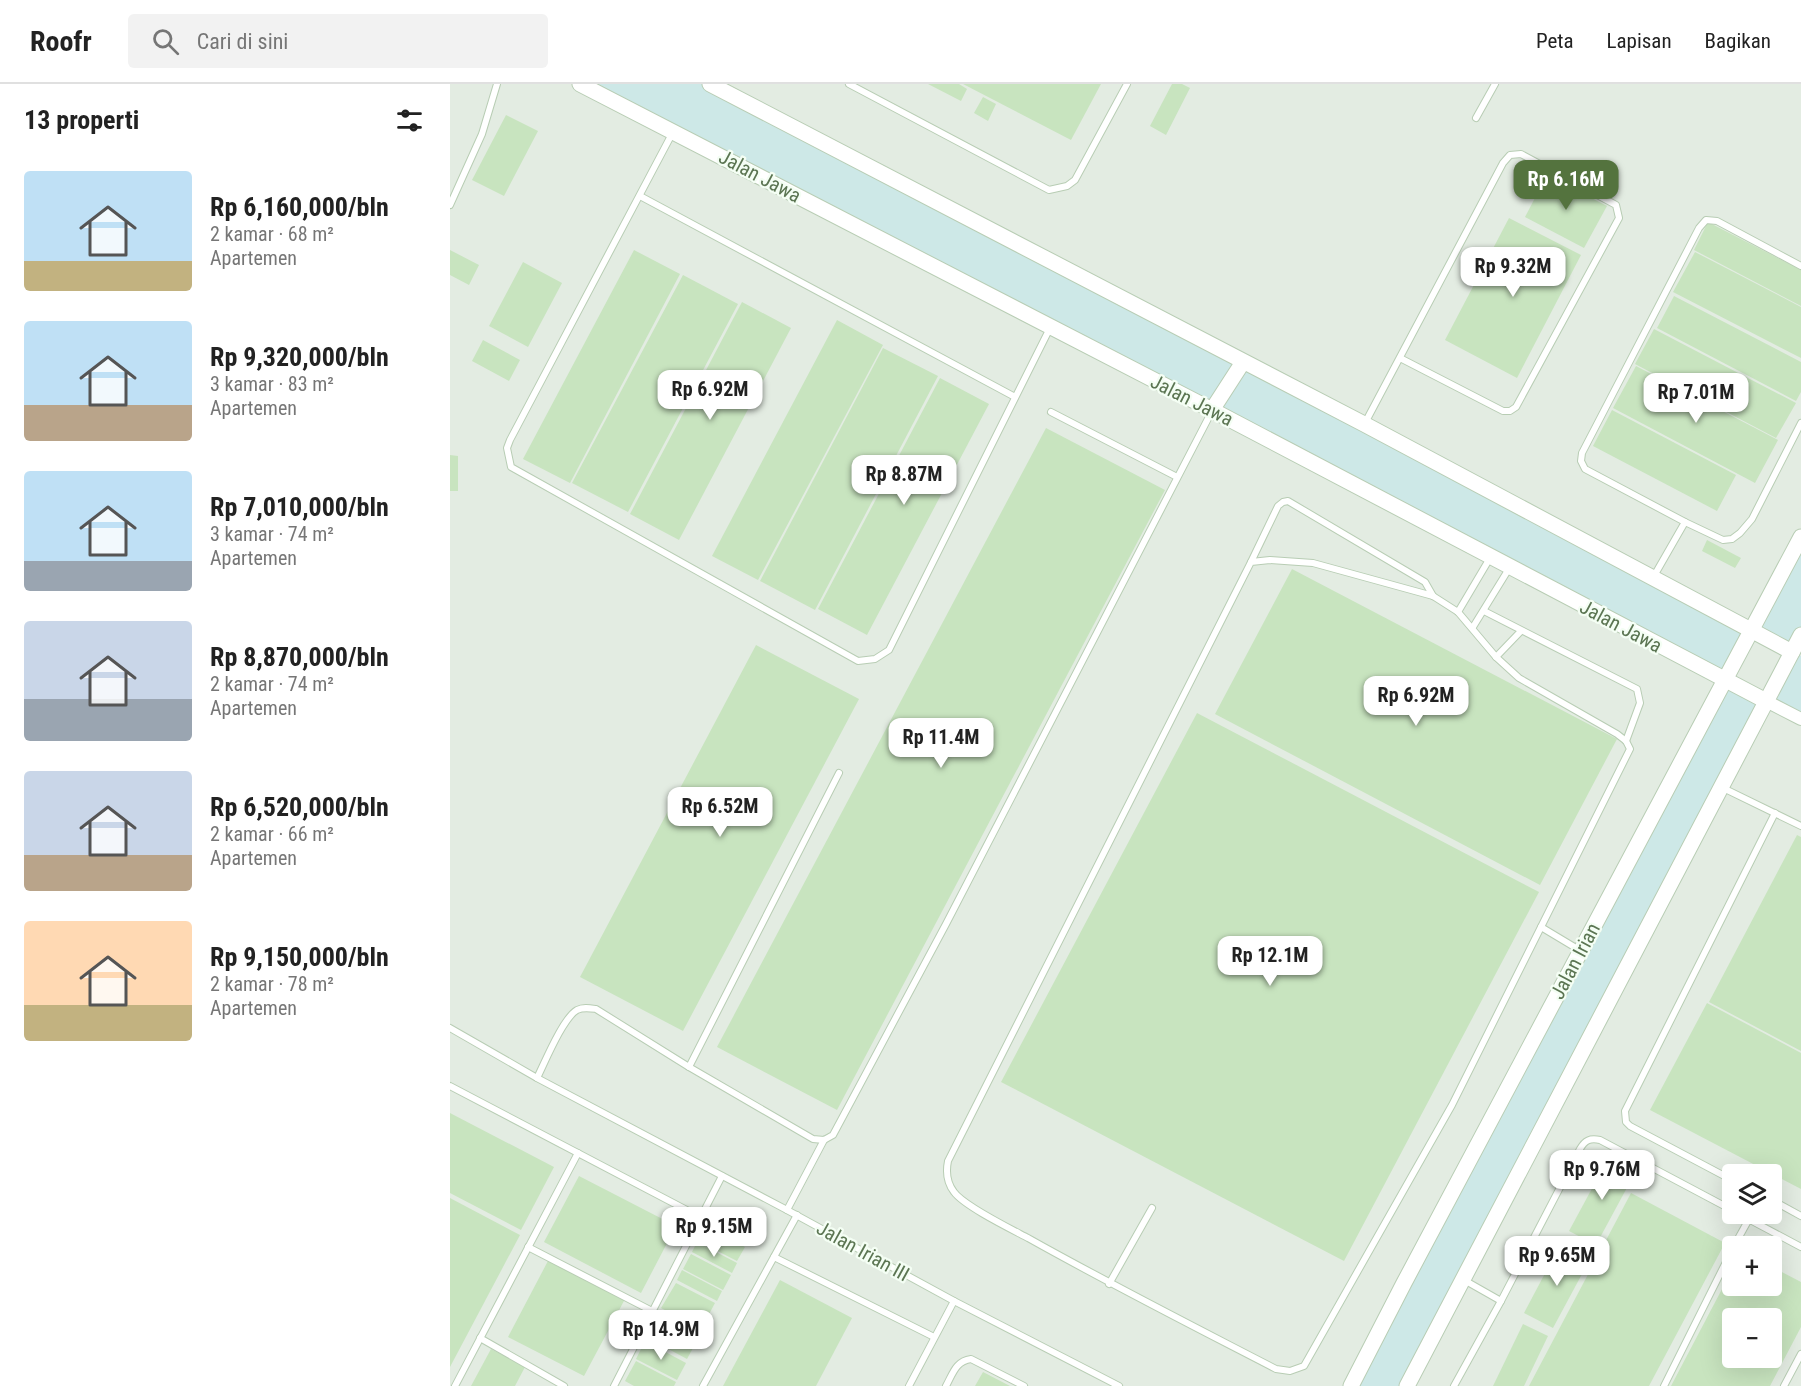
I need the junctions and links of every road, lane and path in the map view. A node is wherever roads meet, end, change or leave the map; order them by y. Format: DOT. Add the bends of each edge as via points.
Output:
graph roads {
  1 [pos="497,84"];
  2 [pos="580,84"];
  3 [pos="710,84"];
  4 [pos="849,84"];
  5 [pos="1127,84"];
  6 [pos="1495,84"];
  7 [pos="1476,118"];
  8 [pos="673,130"];
  9 [pos="640,196"];
  10 [pos="450,205"];
  11 [pos="1801,266"];
  12 [pos="1050,327"];
  13 [pos="1400,358"];
  14 [pos="1243,362"];
  15 [pos="1015,397"];
  16 [pos="1212,410"];
  17 [pos="1051,412"];
  18 [pos="1801,423"];
  19 [pos="1364,424"];
  20 [pos="1177,477"];
  21 [pos="1685,522"];
  22 [pos="1801,537"];
  23 [pos="1491,558"];
  24 [pos="1251,562"];
  25 [pos="1510,567"];
  26 [pos="1654,577"];
  27 [pos="1433,596"];
  28 [pos="1484,611"];
  29 [pos="1458,612"];
  30 [pos="1473,627"];
  31 [pos="1752,630"];
  32 [pos="1521,631"];
  33 [pos="1801,635"];
  34 [pos="1797,654"];
  35 [pos="1496,657"];
  36 [pos="1724,681"];
  37 [pos="1766,701"];
  38 [pos="1801,719"];
  39 [pos="1626,741"];
  40 [pos="839,773"];
  41 [pos="1721,787"];
  42 [pos="1776,813"];
  43 [pos="1801,826"];
  44 [pos="1541,927"];
  45 [pos="1581,951"];
  46 [pos="450,1029"];
  47 [pos="689,1067"];
  48 [pos="537,1078"];
  49 [pos="450,1086"];
  50 [pos="824,1140"];
  51 [pos="578,1153"];
  52 [pos="1722,1175"];
  53 [pos="722,1176"];
  54 [pos="1722,1205"];
  55 [pos="1782,1206"];
  56 [pos="1152,1208"];
  57 [pos="787,1210"];
  58 [pos="797,1215"];
  59 [pos="1801,1216"];
  60 [pos="700,1217"];
  61 [pos="1758,1224"];
  62 [pos="528,1247"];
  63 [pos="1801,1247"];
  64 [pos="774,1257"];
  65 [pos="1722,1270"];
  66 [pos="1463,1280"];
  67 [pos="1109,1284"];
  68 [pos="954,1301"];
  69 [pos="1501,1301"];
  70 [pos="652,1311"];
  71 [pos="934,1337"];
  72 [pos="480,1338"];
  73 [pos="1801,1354"];
  74 [pos="455,1386"];
  75 [pos="564,1386"];
  76 [pos="614,1386"];
  77 [pos="703,1386"];
  78 [pos="909,1386"];
  79 [pos="946,1386"];
  80 [pos="1024,1386"];
  81 [pos="1119,1386"];
  82 [pos="1351,1386"];
  83 [pos="1407,1386"];
  84 [pos="1454,1386"];
  85 [pos="1664,1386"];
  86 [pos="1784,1386"];
  1 -- 10 [label="lane" via="482,134"];
  2 -- 8 [label="street, Jalan Jawa"];
  3 -- 14 [label="street"];
  4 -- 5 [label="lane" via="1049,190 1075,180"];
  6 -- 7 [label="lane"];
  8 -- 9 [label="lane"];
  8 -- 12 [label="street, Jalan Jawa"];
  9 -- 15 [label="lane"];
  9 -- 15 [label="lane" via="510,440 507,448 511,467 858,661 867,662 889,650"];
  11 -- 21 [label="lane" via="1717,221 1706,220 1582,453 1585,469"];
  12 -- 15 [label="lane"];
  12 -- 16 [label="street, Jalan Jawa"];
  13 -- 13 [label="lane" via="1510,155 1521,154 1616,205 1619,218 1516,407 1503,411"];
  13 -- 19 [label="lane"];
  14 -- 16 [label="street"];
  14 -- 19 [label="street"];
  16 -- 20 [label="lane"];
  16 -- 23 [label="street, Jalan Jawa"];
  17 -- 20 [label="lane"];
  18 -- 21 [label="lane" via="1752,519 1740,533 1723,540"];
  19 -- 26 [label="street"];
  20 -- 50 [label="lane" via="946,924 833,1135"];
  21 -- 26 [label="lane"];
  22 -- 31 [label="street, Jalan Irian"];
  23 -- 25 [label="street, Jalan Jawa"];
  23 -- 29 [label="lane"];
  24 -- 27 [label="lane" via="1313,563"];
  24 -- 27 [label="lane" via="1278,506 1288,501 1425,582"];
  24 -- 67 [label="lane" via="946,1168 954,1193"];
  25 -- 28 [label="lane"];
  25 -- 36 [label="street, Jalan Jawa"];
  26 -- 31 [label="street"];
  27 -- 29 [label="lane"];
  28 -- 30 [label="lane"];
  28 -- 32 [label="lane"];
  29 -- 30 [label="lane"];
  30 -- 35 [label="lane"];
  31 -- 34 [label="street"];
  31 -- 36 [label="street, Jalan Irian"];
  32 -- 35 [label="lane"];
  32 -- 39 [label="lane" via="1637,689 1640,703"];
  33 -- 34 [label="street"];
  34 -- 37 [label="street"];
  35 -- 39 [label="lane" via="1519,678"];
  36 -- 37 [label="street, Jalan Jawa"];
  36 -- 45 [label="street, Jalan Irian"];
  37 -- 38 [label="street, Jalan Jawa"];
  37 -- 41 [label="street"];
  39 -- 44 [label="lane" via="1630,749"];
  40 -- 47 [label="lane"];
  41 -- 42 [label="lane"];
  41 -- 66 [label="street"];
  42 -- 43 [label="lane"];
  42 -- 52 [label="lane" via="1624,1111 1630,1126"];
  44 -- 45 [label="lane"];
  44 -- 67 [label="lane" via="1452,1105 1304,1366 1290,1371 1276,1369"];
  45 -- 82 [label="street, Jalan Irian"];
  46 -- 48 [label="lane, Jalan Irian III"];
  47 -- 48 [label="lane" via="596,1009 587,1008 569,1017"];
  47 -- 50 [label="lane" via="813,1139"];
  48 -- 53 [label="lane, Jalan Irian III"];
  49 -- 51 [label="lane"];
  50 -- 57 [label="lane"];
  51 -- 60 [label="lane"];
  51 -- 62 [label="lane"];
  53 -- 57 [label="lane, Jalan Irian III"];
  53 -- 60 [label="lane"];
  54 -- 69 [label="lane" via="1600,1140 1586,1141"];
  55 -- 59 [label="lane"];
  56 -- 67 [label="lane"];
  57 -- 58 [label="lane, Jalan Irian III"];
  58 -- 64 [label="lane"];
  58 -- 68 [label="lane, Jalan Irian III"];
  60 -- 70 [label="lane"];
  61 -- 63 [label="lane"];
  62 -- 70 [label="lane"];
  62 -- 72 [label="lane"];
  64 -- 71 [label="lane"];
  64 -- 77 [label="lane"];
  65 -- 85 [label="lane"];
  66 -- 69 [label="lane"];
  66 -- 83 [label="street"];
  68 -- 71 [label="lane"];
  68 -- 81 [label="lane, Jalan Irian III"];
  69 -- 84 [label="lane"];
  70 -- 76 [label="lane"];
  71 -- 78 [label="lane"];
  72 -- 74 [label="lane"];
  72 -- 75 [label="lane"];
  73 -- 86 [label="lane"];
  79 -- 80 [label="lane" via="957,1365 971,1359"];
}
